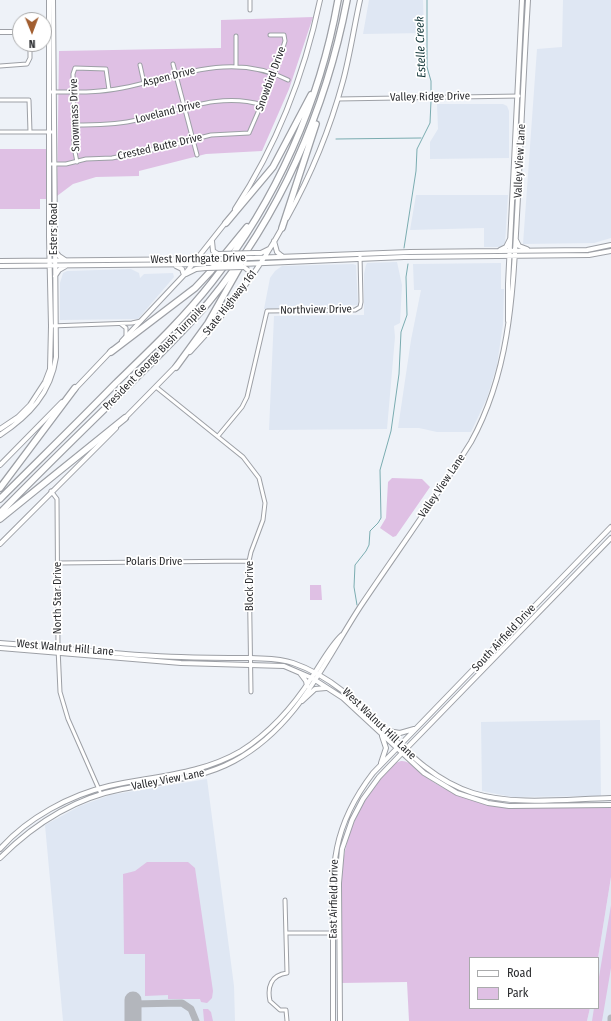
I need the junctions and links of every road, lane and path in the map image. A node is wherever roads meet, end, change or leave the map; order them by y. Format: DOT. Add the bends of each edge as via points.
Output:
graph roads {
  1 [pos="49,0"];
  2 [pos="53,0"];
  3 [pos="250,0"];
  4 [pos="320,0"];
  5 [pos="338,0"];
  6 [pos="347,0"];
  7 [pos="360,0"];
  8 [pos="522,0"];
  9 [pos="528,0"];
  10 [pos="250,10"];
  11 [pos="50,12"];
  12 [pos="52,16"];
  13 [pos="0,32"];
  14 [pos="12,32"];
  15 [pos="270,35"];
  16 [pos="236,36"];
  17 [pos="30,52"];
  18 [pos="51,52"];
  19 [pos="173,64"];
  20 [pos="140,65"];
  21 [pos="0,66"];
  22 [pos="236,66"];
  23 [pos="275,73"];
  24 [pos="176,75"];
  25 [pos="288,80"];
  26 [pos="144,83"];
  27 [pos="326,85"];
  28 [pos="315,88"];
  29 [pos="109,90"];
  30 [pos="51,92"];
  31 [pos="74,92"];
  32 [pos="517,96"];
  33 [pos="523,97"];
  34 [pos="338,99"];
  35 [pos="0,100"];
  36 [pos="262,105"];
  37 [pos="185,108"];
  38 [pos="74,125"];
  39 [pos="0,132"];
  40 [pos="30,132"];
  41 [pos="51,132"];
  42 [pos="247,134"];
  43 [pos="193,139"];
  44 [pos="197,155"];
  45 [pos="77,162"];
  46 [pos="51,164"];
  47 [pos="259,211"];
  48 [pos="226,223"];
  49 [pos="282,228"];
  50 [pos="258,232"];
  51 [pos="514,238"];
  52 [pos="212,240"];
  53 [pos="274,241"];
  54 [pos="611,245"];
  55 [pos="599,248"];
  56 [pos="54,249"];
  57 [pos="269,249"];
  58 [pos="499,250"];
  59 [pos="513,250"];
  60 [pos="531,250"];
  61 [pos="437,251"];
  62 [pos="611,251"];
  63 [pos="599,254"];
  64 [pos="490,256"];
  65 [pos="513,256"];
  66 [pos="525,256"];
  67 [pos="283,257"];
  68 [pos="360,257"];
  69 [pos="437,257"];
  70 [pos="265,258"];
  71 [pos="198,259"];
  72 [pos="52,260"];
  73 [pos="65,260"];
  74 [pos="0,261"];
  75 [pos="99,262"];
  76 [pos="172,264"];
  77 [pos="193,264"];
  78 [pos="261,264"];
  79 [pos="66,265"];
  80 [pos="509,265"];
  81 [pos="0,266"];
  82 [pos="52,266"];
  83 [pos="246,266"];
  84 [pos="514,272"];
  85 [pos="184,275"];
  86 [pos="54,278"];
  87 [pos="248,281"];
  88 [pos="143,320"];
  89 [pos="508,321"];
  90 [pos="119,323"];
  91 [pos="54,326"];
  92 [pos="123,340"];
  93 [pos="111,352"];
  94 [pos="176,367"];
  95 [pos="48,382"];
  96 [pos="156,387"];
  97 [pos="75,388"];
  98 [pos="125,418"];
  99 [pos="0,429"];
  100 [pos="0,435"];
  101 [pos="218,436"];
  102 [pos="0,465"];
  103 [pos="0,488"];
  104 [pos="51,491"];
  105 [pos="0,499"];
  106 [pos="0,512"];
  107 [pos="0,519"];
  108 [pos="611,527"];
  109 [pos="611,538"];
  110 [pos="0,544"];
  111 [pos="249,561"];
  112 [pos="58,563"];
  113 [pos="342,635"];
  114 [pos="0,643"];
  115 [pos="0,648"];
  116 [pos="58,648"];
  117 [pos="115,652"];
  118 [pos="58,653"];
  119 [pos="114,658"];
  120 [pos="250,658"];
  121 [pos="160,659"];
  122 [pos="250,664"];
  123 [pos="320,665"];
  124 [pos="307,668"];
  125 [pos="294,670"];
  126 [pos="317,674"];
  127 [pos="314,679"];
  128 [pos="307,686"];
  129 [pos="328,688"];
  130 [pos="251,692"];
  131 [pos="300,701"];
  132 [pos="420,726"];
  133 [pos="379,730"];
  134 [pos="386,730"];
  135 [pos="412,743"];
  136 [pos="401,745"];
  137 [pos="405,749"];
  138 [pos="397,750"];
  139 [pos="401,754"];
  140 [pos="395,761"];
  141 [pos="409,761"];
  142 [pos="420,763"];
  143 [pos="373,773"];
  144 [pos="98,789"];
  145 [pos="359,792"];
  146 [pos="101,794"];
  147 [pos="365,796"];
  148 [pos="489,797"];
  149 [pos="611,798"];
  150 [pos="579,799"];
  151 [pos="488,803"];
  152 [pos="579,805"];
  153 [pos="611,805"];
  154 [pos="0,849"];
  155 [pos="0,858"];
  156 [pos="285,900"];
  157 [pos="333,933"];
  158 [pos="339,933"];
  159 [pos="287,934"];
  160 [pos="287,1021"];
  161 [pos="333,1021"];
  162 [pos="340,1021"];
  1 -- 11 [label="main road, Esters Road"];
  2 -- 12 [label="main road, Esters Road"];
  3 -- 10 [label="street"];
  4 -- 48 [label="main road" via="312,36 292,100 269,150"];
  5 -- 28 [label="highway, President George Bush Turnpike"];
  6 -- 27 [label="highway, President George Bush Turnpike" via="340,37"];
  7 -- 34 [label="main road, State Highway 161"];
  8 -- 32 [label="main road, Valley View Lane"];
  9 -- 33 [label="main road, Valley View Lane"];
  13 -- 14 [label="main road"];
  15 -- 23 [label="street, Snowbird Drive" via="285,36"];
  16 -- 22 [label="street"];
  17 -- 21 [label="street" via="27,64"];
  18 -- 30 [label="main road, Esters Road"];
  19 -- 24 [label="street"];
  20 -- 26 [label="street"];
  22 -- 23 [label="street, Aspen Drive" via="261,68"];
  22 -- 24 [label="street, Aspen Drive" via="201,69"];
  23 -- 25 [label="street, Aspen Drive"];
  23 -- 36 [label="street, Snowbird Drive"];
  24 -- 26 [label="street, Aspen Drive"];
  24 -- 37 [label="street"];
  26 -- 29 [label="street, Aspen Drive"];
  27 -- 49 [label="highway" via="320,113"];
  27 -- 50 [label="highway, President George Bush Turnpike" via="300,153"];
  28 -- 47 [label="highway, President George Bush Turnpike" via="291,150"];
  28 -- 48 [label="highway" via="303,106 273,167"];
  29 -- 31 [label="street, Aspen Drive"];
  29 -- 31 [label="street, Snowmass Drive" via="106,69 75,68"];
  30 -- 31 [label="street, Aspen Drive"];
  30 -- 41 [label="main road, Esters Road"];
  31 -- 38 [label="street, Snowmass Drive"];
  32 -- 33 [label="street, Valley Ridge Drive"];
  32 -- 34 [label="street, Valley Ridge Drive"];
  32 -- 51 [label="main road, Valley View Lane"];
  33 -- 51 [label="main road, Valley View Lane"];
  34 -- 49 [label="main road, State Highway 161" via="314,164"];
  35 -- 40 [label="street" via="29,100"];
  36 -- 37 [label="street, Loveland Drive" via="229,101"];
  36 -- 42 [label="street, Snowbird Drive" via="251,131"];
  37 -- 38 [label="street, Loveland Drive" via="120,123"];
  37 -- 43 [label="street"];
  38 -- 45 [label="street, Snowmass Drive"];
  39 -- 40 [label="street"];
  40 -- 41 [label="street"];
  41 -- 46 [label="main road, Esters Road"];
  42 -- 43 [label="street, Crested Butte Drive" via="230,133"];
  43 -- 44 [label="street"];
  43 -- 45 [label="street, Crested Butte Drive" via="134,154"];
  45 -- 46 [label="street, Crested Butte Drive"];
  46 -- 56 [label="main road, Esters Road"];
  46 -- 72 [label="main road, Esters Road"];
  47 -- 93 [label="highway" via="202,281"];
  47 -- 105 [label="highway, President George Bush Turnpike" via="220,271 179,320"];
  48 -- 52 [label="main road"];
  49 -- 53 [label="main road, State Highway 161"];
  50 -- 94 [label="highway" via="211,319"];
  50 -- 106 [label="highway, President George Bush Turnpike" via="218,290 185,329"];
  51 -- 58 [label="main road" via="506,247"];
  51 -- 59 [label="main road, Valley View Lane"];
  51 -- 60 [label="main road" via="520,247"];
  52 -- 57 [label="main road, bridge" via="213,251 218,254 261,253"];
  52 -- 71 [label="main road"];
  53 -- 57 [label="main road, State Highway 161"];
  53 -- 67 [label="main road" via="277,252"];
  54 -- 55 [label="main road, West Northgate Drive"];
  55 -- 60 [label="main road, West Northgate Drive"];
  55 -- 63 [label="main road"];
  56 -- 72 [label="main road, Esters Road"];
  56 -- 73 [label="main road"];
  57 -- 70 [label="main road, State Highway 161"];
  58 -- 59 [label="main road, West Northgate Drive"];
  58 -- 61 [label="main road, West Northgate Drive"];
  59 -- 60 [label="main road, West Northgate Drive"];
  59 -- 65 [label="main road, Valley View Lane"];
  61 -- 68 [label="main road, West Northgate Drive"];
  61 -- 69 [label="main road"];
  62 -- 63 [label="main road, West Northgate Drive"];
  63 -- 66 [label="main road, West Northgate Drive"];
  64 -- 65 [label="main road, West Northgate Drive"];
  64 -- 69 [label="main road, West Northgate Drive"];
  64 -- 80 [label="main road" via="504,259"];
  65 -- 66 [label="main road, West Northgate Drive"];
  65 -- 80 [label="main road, Valley View Lane"];
  65 -- 84 [label="main road, Valley View Lane"];
  66 -- 84 [label="main road" via="518,261"];
  67 -- 68 [label="main road, West Northgate Drive"];
  67 -- 70 [label="main road, West Northgate Drive"];
  68 -- 69 [label="main road, West Northgate Drive"];
  68 -- 78 [label="main road, West Northgate Drive"];
  68 -- 101 [label="street, Northview Drive" via="360,308 267,310 247,397"];
  70 -- 71 [label="main road, West Northgate Drive, bridge"];
  70 -- 78 [label="main road, State Highway 161"];
  71 -- 75 [label="main road, West Northgate Drive"];
  71 -- 77 [label="main road"];
  72 -- 73 [label="main road, West Northgate Drive"];
  72 -- 74 [label="main road, West Northgate Drive"];
  72 -- 82 [label="main road, Esters Road"];
  73 -- 75 [label="main road, West Northgate Drive"];
  75 -- 76 [label="main road, West Northgate Drive"];
  75 -- 79 [label="main road, West Northgate Drive"];
  76 -- 77 [label="main road, West Northgate Drive"];
  76 -- 85 [label="main road" via="182,269"];
  77 -- 83 [label="main road, West Northgate Drive, bridge"];
  77 -- 85 [label="main road"];
  78 -- 83 [label="main road, West Northgate Drive"];
  78 -- 87 [label="main road, State Highway 161"];
  79 -- 82 [label="main road, West Northgate Drive"];
  79 -- 86 [label="main road"];
  80 -- 89 [label="main road, Valley View Lane"];
  81 -- 82 [label="main road, West Northgate Drive"];
  82 -- 86 [label="main road, Esters Road"];
  82 -- 91 [label="main road, Esters Road"];
  83 -- 85 [label="main road, bridge" via="196,269"];
  83 -- 87 [label="main road" via="249,271"];
  84 -- 89 [label="main road, Valley View Lane" via="511,314"];
  85 -- 88 [label="main road"];
  86 -- 91 [label="main road, Esters Road"];
  87 -- 94 [label="main road, State Highway 161"];
  88 -- 90 [label="street"];
  88 -- 92 [label="main road"];
  89 -- 113 [label="main road, Valley View Lane" via="495,386 478,429"];
  90 -- 91 [label="street"];
  90 -- 92 [label="street" via="126,328"];
  91 -- 95 [label="main road, Esters Road" via="55,361"];
  92 -- 93 [label="main road"];
  93 -- 97 [label="main road"];
  94 -- 96 [label="main road, State Highway 161"];
  95 -- 99 [label="main road, Esters Road" via="30,406"];
  95 -- 100 [label="main road, Esters Road" via="39,402 26,417"];
  96 -- 98 [label="main road, State Highway 161"];
  96 -- 101 [label="street, Block Drive"];
  97 -- 102 [label="main road"];
  97 -- 103 [label="highway"];
  98 -- 104 [label="main road, State Highway 161"];
  98 -- 107 [label="highway"];
  101 -- 111 [label="street, Block Drive" via="251,466 263,490 265,511"];
  104 -- 110 [label="main road, State Highway 161"];
  104 -- 112 [label="street, North Star Drive" via="57,499"];
  108 -- 132 [label="main road, South Airfield Drive"];
  109 -- 135 [label="main road, South Airfield Drive"];
  111 -- 112 [label="street, Polaris Drive"];
  111 -- 120 [label="street, Block Drive"];
  112 -- 116 [label="street, North Star Drive"];
  113 -- 123 [label="main road, Valley View Lane"];
  113 -- 126 [label="main road, Valley View Lane"];
  114 -- 116 [label="main road, West Walnut Hill Lane"];
  115 -- 118 [label="main road, West Walnut Hill Lane"];
  116 -- 117 [label="main road, West Walnut Hill Lane"];
  116 -- 118 [label="street, North Star Drive"];
  117 -- 119 [label="main road"];
  117 -- 121 [label="main road, West Walnut Hill Lane"];
  118 -- 119 [label="main road, West Walnut Hill Lane"];
  118 -- 144 [label="street, North Star Drive" via="63,705"];
  119 -- 121 [label="main road, West Walnut Hill Lane"];
  120 -- 121 [label="main road, West Walnut Hill Lane"];
  120 -- 122 [label="street, Block Drive"];
  120 -- 124 [label="main road, West Walnut Hill Lane" via="284,660"];
  121 -- 122 [label="main road, West Walnut Hill Lane"];
  122 -- 125 [label="main road, West Walnut Hill Lane" via="284,666"];
  122 -- 130 [label="street, Block Drive"];
  123 -- 124 [label="main road"];
  123 -- 126 [label="main road, Valley View Lane"];
  124 -- 126 [label="main road, West Walnut Hill Lane"];
  125 -- 127 [label="main road, West Walnut Hill Lane"];
  125 -- 128 [label="main road" via="305,679"];
  126 -- 127 [label="main road, Valley View Lane"];
  126 -- 134 [label="main road, West Walnut Hill Lane" via="350,695"];
  127 -- 128 [label="main road, Valley View Lane"];
  127 -- 129 [label="main road, West Walnut Hill Lane"];
  127 -- 131 [label="main road, Valley View Lane"];
  128 -- 144 [label="main road, Valley View Lane" via="273,727 226,759 192,771"];
  129 -- 131 [label="main road" via="315,688"];
  129 -- 133 [label="main road, West Walnut Hill Lane" via="344,698"];
  131 -- 146 [label="main road, Valley View Lane" via="286,720 264,742 222,767 194,776"];
  132 -- 134 [label="main road" via="403,733"];
  132 -- 136 [label="main road, South Airfield Drive"];
  133 -- 138 [label="main road, West Walnut Hill Lane"];
  133 -- 143 [label="main road" via="385,752"];
  134 -- 136 [label="main road, West Walnut Hill Lane"];
  135 -- 137 [label="main road, South Airfield Drive"];
  135 -- 142 [label="main road" via="413,754"];
  136 -- 137 [label="main road, West Walnut Hill Lane"];
  136 -- 138 [label="main road, South Airfield Drive"];
  137 -- 139 [label="main road, South Airfield Drive"];
  137 -- 142 [label="main road, West Walnut Hill Lane"];
  138 -- 139 [label="main road, West Walnut Hill Lane"];
  138 -- 143 [label="main road, East Airfield Drive"];
  139 -- 140 [label="main road, East Airfield Drive"];
  139 -- 141 [label="main road, West Walnut Hill Lane"];
  140 -- 141 [label="main road"];
  140 -- 147 [label="main road, East Airfield Drive"];
  141 -- 151 [label="main road, West Walnut Hill Lane" via="441,785"];
  142 -- 148 [label="main road, West Walnut Hill Lane" via="458,787"];
  143 -- 145 [label="main road, East Airfield Drive"];
  144 -- 146 [label="street, North Star Drive"];
  144 -- 154 [label="main road, Valley View Lane" via="71,799 42,815"];
  145 -- 147 [label="main road"];
  145 -- 157 [label="main road, East Airfield Drive" via="343,824 334,856"];
  146 -- 155 [label="main road, Valley View Lane" via="73,805 46,820 20,838"];
  147 -- 158 [label="main road, East Airfield Drive" via="348,830 341,858 338,883"];
  148 -- 150 [label="main road, West Walnut Hill Lane" via="519,800"];
  148 -- 151 [label="main road"];
  149 -- 150 [label="main road, West Walnut Hill Lane"];
  150 -- 152 [label="main road"];
  151 -- 152 [label="main road, West Walnut Hill Lane" via="509,806"];
  152 -- 153 [label="main road, West Walnut Hill Lane"];
  156 -- 159 [label="street"];
  157 -- 158 [label="street"];
  157 -- 159 [label="street"];
  157 -- 161 [label="main road, East Airfield Drive"];
  158 -- 162 [label="main road, East Airfield Drive"];
  159 -- 160 [label="street" via="287,973 273,979 268,991 270,1001 280,1010 286,1010"];
}
